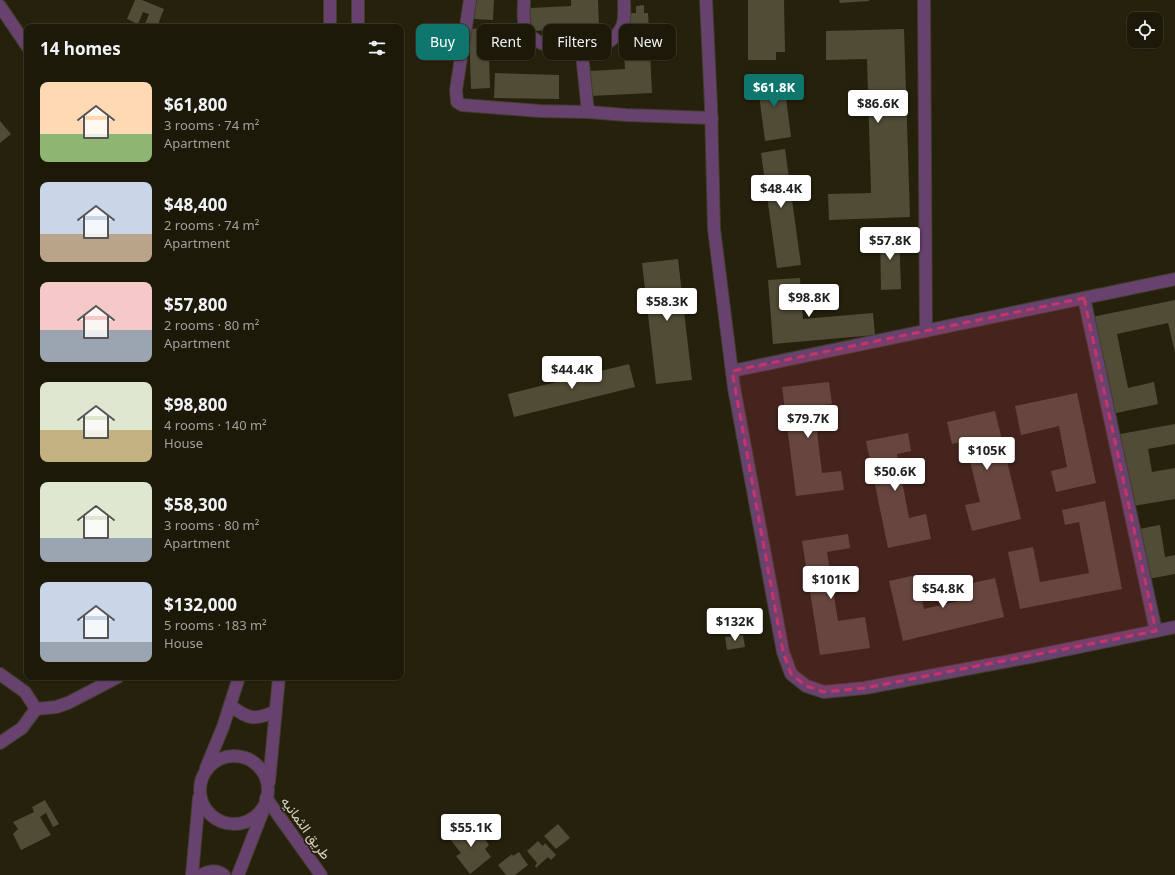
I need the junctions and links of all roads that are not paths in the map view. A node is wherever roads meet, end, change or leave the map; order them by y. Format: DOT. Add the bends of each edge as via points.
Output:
graph roads {
  1 [pos="330,0"];
  2 [pos="358,0"];
  3 [pos="470,0"];
  4 [pos="524,0"];
  5 [pos="624,0"];
  6 [pos="706,0"];
  7 [pos="924,0"];
  8 [pos="0,6"];
  9 [pos="330,24"];
  10 [pos="358,24"];
  11 [pos="611,39"];
  12 [pos="24,42"];
  13 [pos="543,44"];
  14 [pos="582,60"];
  15 [pos="588,112"];
  16 [pos="712,118"];
  17 [pos="1175,279"];
  18 [pos="1084,298"];
  19 [pos="926,331"];
  20 [pos="732,371"];
  21 [pos="1175,627"];
  22 [pos="1156,631"];
  23 [pos="0,674"];
  24 [pos="112,680"];
  25 [pos="238,680"];
  26 [pos="279,680"];
  27 [pos="230,705"];
  28 [pos="36,709"];
  29 [pos="276,710"];
  30 [pos="0,743"];
  31 [pos="203,774"];
  32 [pos="268,785"];
  33 [pos="200,792"];
  34 [pos="265,801"];
  35 [pos="192,875"];
  36 [pos="201,875"];
  37 [pos="224,875"];
  38 [pos="238,875"];
  39 [pos="321,875"];
  1 -- 9 [label="street"];
  2 -- 10 [label="street"];
  3 -- 15 [label="street" via="456,90 457,102 470,107 540,112"];
  4 -- 13 [label="street" via="526,31"];
  5 -- 11 [label="street" via="622,29"];
  6 -- 16 [label="street"];
  7 -- 19 [label="street"];
  8 -- 12 [label="street"];
  14 -- 15 [label="street"];
  15 -- 16 [label="street"];
  16 -- 20 [label="street" via="714,229"];
  17 -- 18 [label="street"];
  18 -- 19 [label="street"];
  18 -- 22 [label="street"];
  19 -- 20 [label="street"];
  20 -- 22 [label="street" via="783,652 790,674 806,686 824,692 865,688 1030,658"];
  21 -- 22 [label="street"];
  23 -- 28 [label="street" via="25,692"];
  24 -- 28 [label="street" via="68,703"];
  25 -- 27 [label="street"];
  26 -- 29 [label="street"];
  27 -- 29 [label="street" via="239,713 252,718"];
  27 -- 31 [label="street"];
  28 -- 30 [label="street" via="22,728"];
  29 -- 32 [label="street"];
  31 -- 32 [label="street" via="215,761 238,755 253,761 263,772"];
  31 -- 33 [label="street"];
  32 -- 34 [label="street"];
  33 -- 34 [label="street" via="206,810 212,816 223,822 236,824 248,821 258,814"];
  33 -- 35 [label="street"];
  34 -- 38 [label="street, طريق الثمانيه"];
  34 -- 39 [label="street, طريق الثمانيه"];
  36 -- 37 [label="street" via="209,871"];
}
